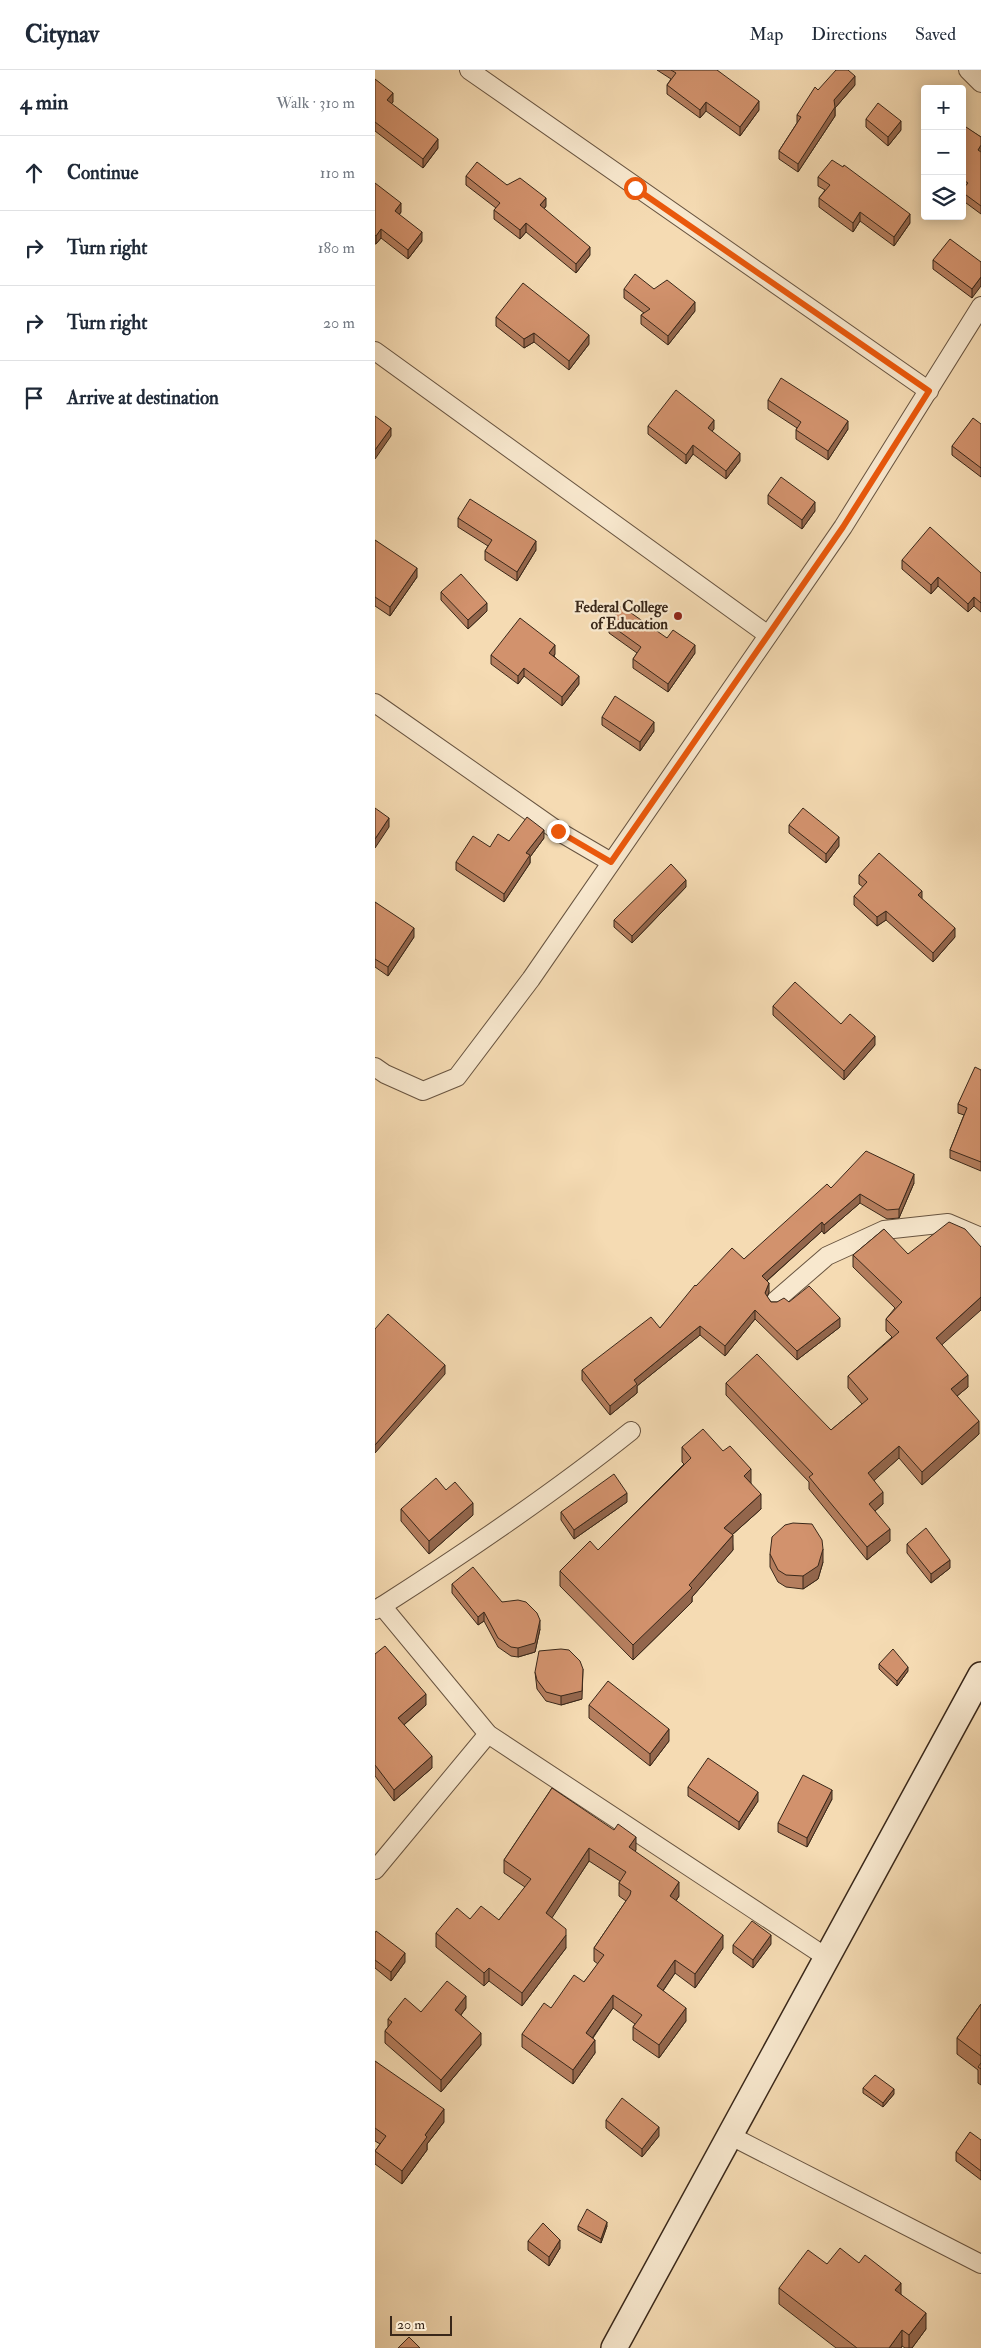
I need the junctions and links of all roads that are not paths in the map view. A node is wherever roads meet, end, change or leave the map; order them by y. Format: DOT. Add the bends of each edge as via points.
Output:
graph roads {
  1 [pos="469,70"];
  2 [pos="968,70"];
  3 [pos="981,83"];
  4 [pos="981,306"];
  5 [pos="375,351"];
  6 [pos="929,391"];
  7 [pos="768,635"];
  8 [pos="375,703"];
  9 [pos="611,862"];
  10 [pos="375,1066"];
  11 [pos="981,1236"];
  12 [pos="775,1301"];
  13 [pos="631,1431"];
  14 [pos="378,1608"];
  15 [pos="981,1675"];
  16 [pos="488,1734"];
  17 [pos="375,1870"];
  18 [pos="826,1957"];
  19 [pos="731,2136"];
  20 [pos="981,2264"];
  21 [pos="615,2348"];
  1 -- 6 [label="street"];
  2 -- 3 [label="street"];
  4 -- 6 [label="street"];
  5 -- 7 [label="street"];
  6 -- 7 [label="street" via="843,527"];
  7 -- 9 [label="street"];
  8 -- 9 [label="street" via="558,831"];
  9 -- 10 [label="street" via="531,979 457,1077 423,1091"];
  11 -- 12 [label="street" via="948,1223 884,1230 827,1256"];
  13 -- 14 [label="street" via="489,1537"];
  14 -- 16 [label="street"];
  15 -- 18 [label="main road"];
  16 -- 17 [label="street"];
  16 -- 18 [label="street"];
  18 -- 19 [label="main road"];
  19 -- 20 [label="street"];
  19 -- 21 [label="main road"];
}
